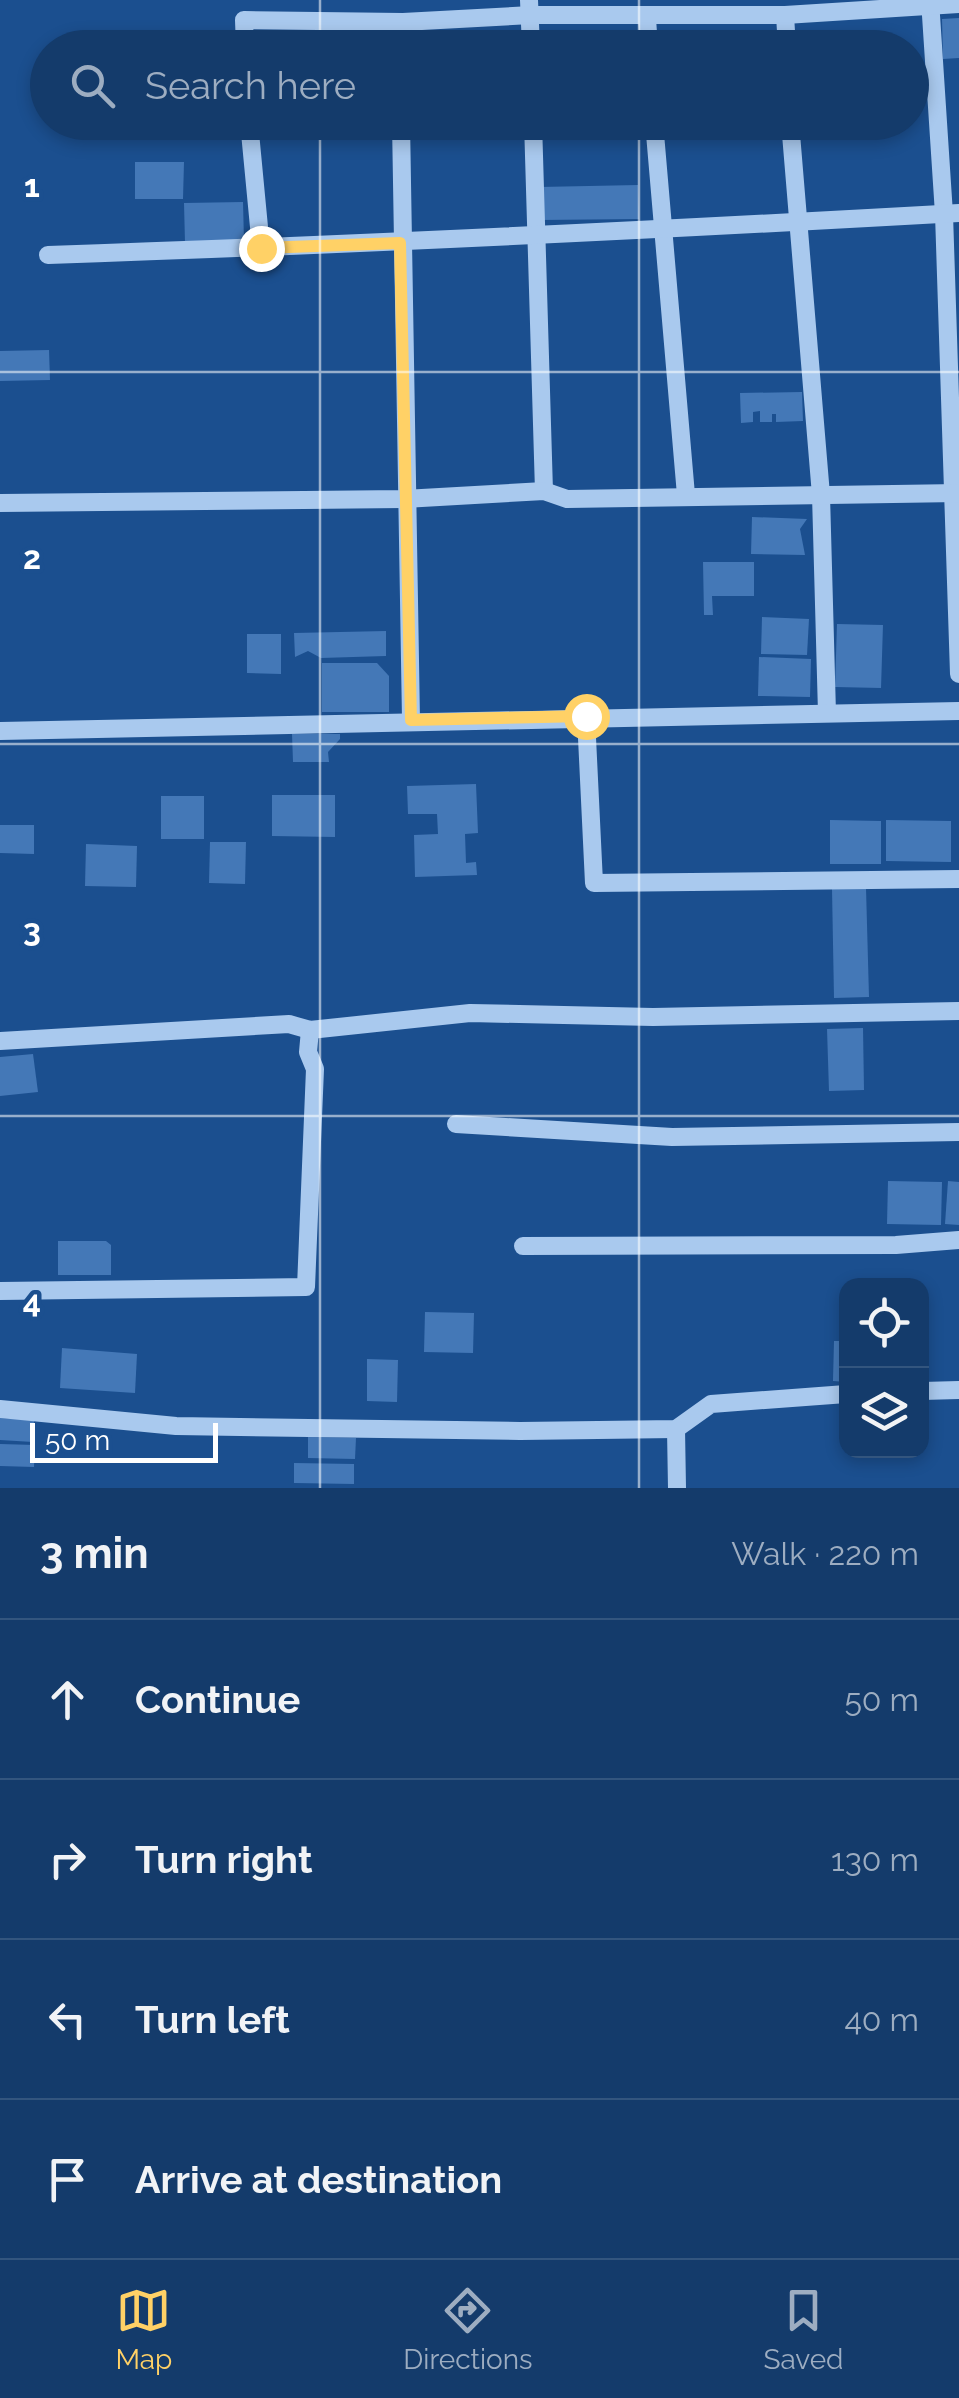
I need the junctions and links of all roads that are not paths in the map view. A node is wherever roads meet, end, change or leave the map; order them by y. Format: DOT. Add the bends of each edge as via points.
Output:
graph roads {
  1 [pos="930,3"];
  2 [pos="959,4"];
  3 [pos="530,8"];
  4 [pos="785,15"];
  5 [pos="646,18"];
  6 [pos="403,22"];
  7 [pos="244,30"];
  8 [pos="403,30"];
  9 [pos="647,30"];
  10 [pos="786,30"];
  11 [pos="251,140"];
  12 [pos="402,140"];
  13 [pos="533,140"];
  14 [pos="655,140"];
  15 [pos="791,140"];
  16 [pos="951,214"];
  17 [pos="795,219"];
  18 [pos="661,230"];
  19 [pos="535,238"];
  20 [pos="400,243"];
  21 [pos="261,248"];
  22 [pos="48,255"];
  23 [pos="544,491"];
  24 [pos="956,493"];
  25 [pos="686,495"];
  26 [pos="821,495"];
  27 [pos="404,499"];
  28 [pos="0,503"];
  29 [pos="959,674"];
  30 [pos="959,711"];
  31 [pos="828,713"];
  32 [pos="586,716"];
  33 [pos="411,720"];
  34 [pos="0,731"];
  35 [pos="959,879"];
  36 [pos="959,1011"];
  37 [pos="310,1030"];
  38 [pos="0,1041"];
  39 [pos="456,1124"];
  40 [pos="959,1132"];
  41 [pos="959,1240"];
  42 [pos="523,1246"];
  43 [pos="0,1292"];
  44 [pos="959,1390"];
  45 [pos="929,1391"];
  46 [pos="839,1395"];
  47 [pos="0,1408"];
  48 [pos="676,1428"];
  49 [pos="676,1488"];
  1 -- 2 [label="street"];
  1 -- 4 [label="street"];
  1 -- 16 [label="street"];
  3 -- 5 [label="street"];
  3 -- 6 [label="street"];
  4 -- 5 [label="street"];
  4 -- 10 [label="street"];
  5 -- 9 [label="street"];
  6 -- 7 [label="street" via="244,20"];
  6 -- 8 [label="street"];
  11 -- 21 [label="street"];
  12 -- 20 [label="street"];
  13 -- 19 [label="street"];
  14 -- 18 [label="street"];
  15 -- 17 [label="street"];
  16 -- 17 [label="street"];
  16 -- 24 [label="street"];
  17 -- 18 [label="street"];
  17 -- 26 [label="street"];
  18 -- 19 [label="street"];
  18 -- 25 [label="street"];
  19 -- 20 [label="street"];
  19 -- 23 [label="street"];
  20 -- 21 [label="street"];
  20 -- 27 [label="street"];
  21 -- 22 [label="street"];
  23 -- 25 [label="street" via="567,499"];
  23 -- 27 [label="street"];
  24 -- 26 [label="street"];
  24 -- 29 [label="street"];
  25 -- 26 [label="street"];
  26 -- 31 [label="street"];
  27 -- 28 [label="street"];
  27 -- 33 [label="street"];
  30 -- 31 [label="street"];
  31 -- 32 [label="street"];
  32 -- 33 [label="street"];
  32 -- 35 [label="street" via="594,883"];
  33 -- 34 [label="street"];
  36 -- 37 [label="street" via="652,1018 470,1013"];
  37 -- 38 [label="street" via="289,1024"];
  37 -- 43 [label="street" via="315,1069 306,1287"];
  39 -- 40 [label="street" via="672,1137"];
  41 -- 42 [label="street"];
  44 -- 45 [label="street"];
  46 -- 48 [label="street" via="712,1404"];
  47 -- 48 [label="street" via="176,1426"];
  48 -- 49 [label="street"];
}
